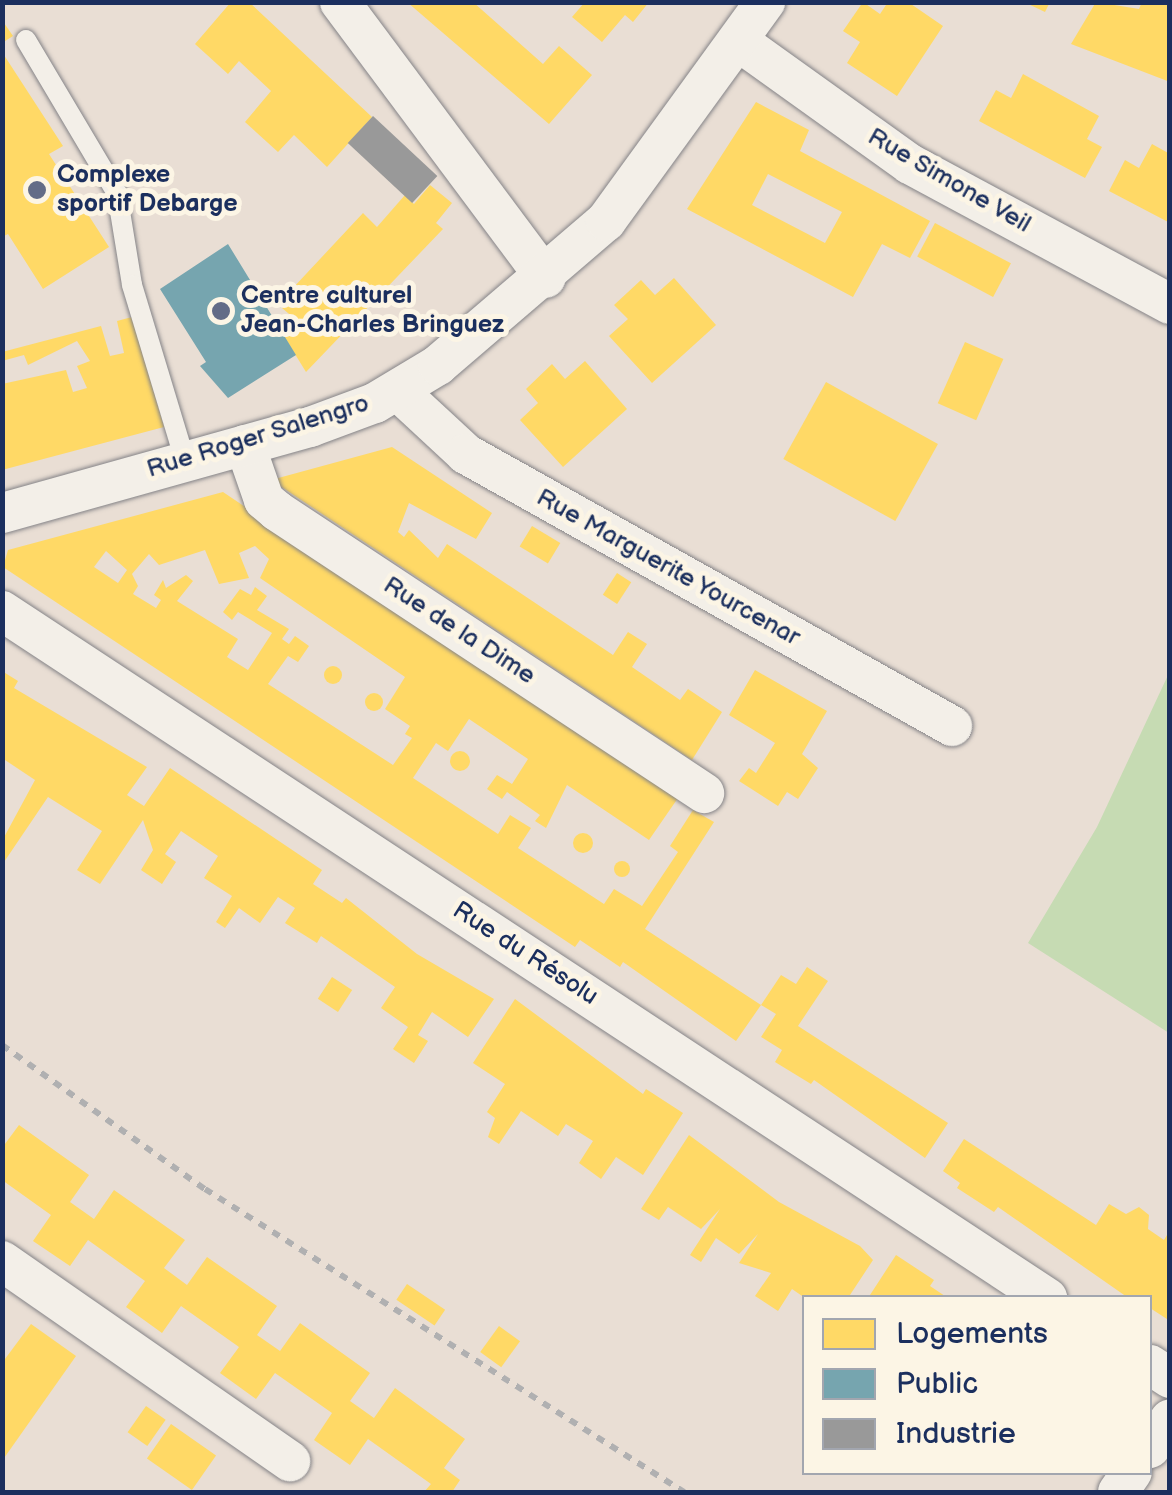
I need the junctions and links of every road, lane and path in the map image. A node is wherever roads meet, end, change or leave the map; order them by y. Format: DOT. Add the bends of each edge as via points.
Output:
graph roads {
  1 [pos="340,2"];
  2 [pos="765,2"];
  3 [pos="26,40"];
  4 [pos="738,42"];
  5 [pos="546,278"];
  6 [pos="1170,304"];
  7 [pos="398,390"];
  8 [pos="245,445"];
  9 [pos="185,461"];
  10 [pos="2,513"];
  11 [pos="2,611"];
  12 [pos="952,726"];
  13 [pos="704,793"];
  14 [pos="2,1045"];
  15 [pos="2,1261"];
  16 [pos="1042,1295"];
  17 [pos="1170,1420"];
  18 [pos="1152,1445"];
  19 [pos="290,1460"];
  20 [pos="684,1492"];
  1 -- 5 [label="street"];
  2 -- 4 [label="street, Rue Roger Salengro"];
  3 -- 9 [label="lane" via="117,193 132,285"];
  4 -- 5 [label="street, Rue Roger Salengro" via="642,177"];
  4 -- 6 [label="street, Rue Simone Veil" via="910,164"];
  5 -- 7 [label="street, Rue Roger Salengro"];
  7 -- 8 [label="street, Rue Roger Salengro"];
  7 -- 12 [label="street, Rue Marguerite Yourcenar" via="466,454"];
  8 -- 9 [label="street, Rue Roger Salengro"];
  8 -- 13 [label="street, Rue de la Dime" via="264,500 277,511"];
  9 -- 10 [label="street, Rue Roger Salengro"];
  11 -- 16 [label="street, Rue du Résolu"];
  14 -- 20 [label="path" via="205,1189"];
  15 -- 19 [label="street"];
  17 -- 18 [label="street"];
}
